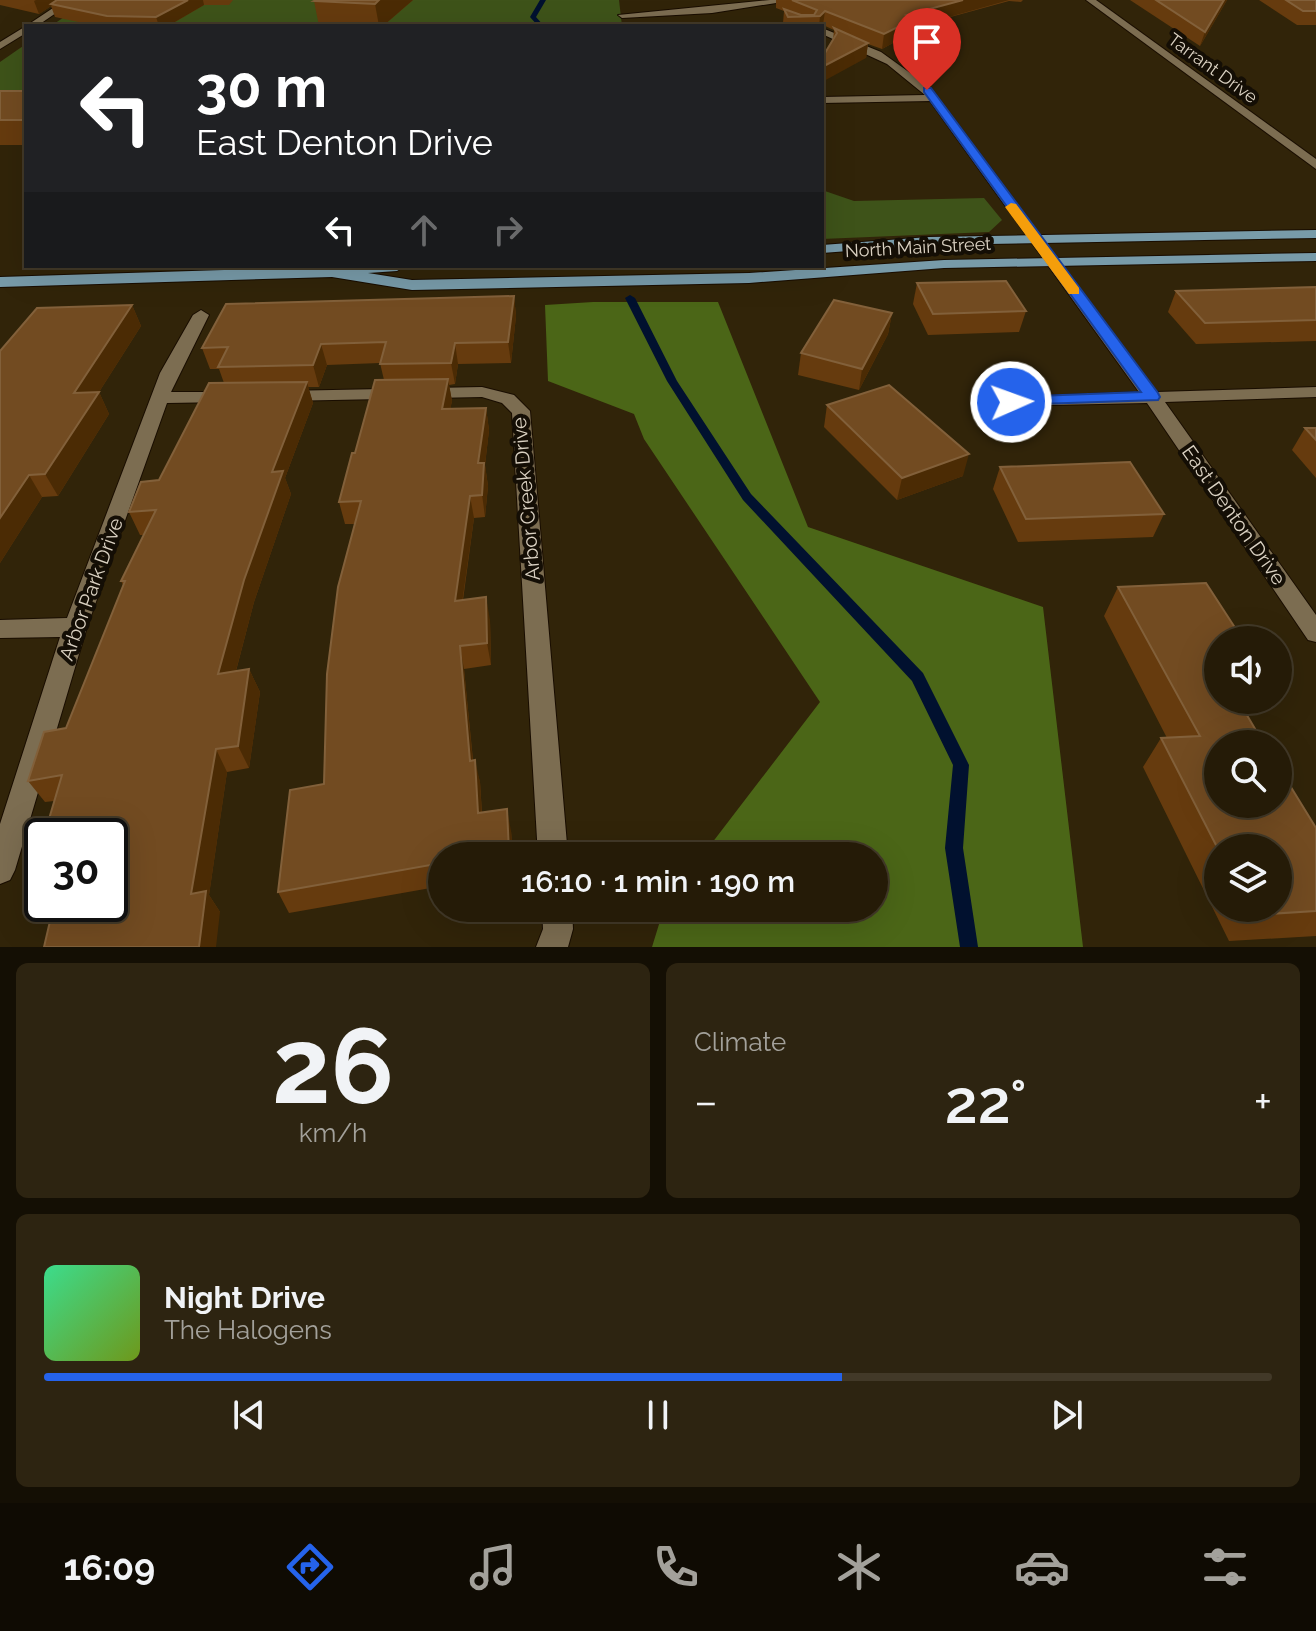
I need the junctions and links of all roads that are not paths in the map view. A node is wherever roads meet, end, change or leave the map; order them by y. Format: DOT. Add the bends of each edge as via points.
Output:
graph roads {
  1 [pos="71,0"];
  2 [pos="791,0"];
  3 [pos="1090,0"];
  4 [pos="749,3"];
  5 [pos="622,15"];
  6 [pos="780,16"];
  7 [pos="34,24"];
  8 [pos="24,30"];
  9 [pos="824,32"];
  10 [pos="0,46"];
  11 [pos="933,98"];
  12 [pos="824,100"];
  13 [pos="1316,165"];
  14 [pos="1316,234"];
  15 [pos="1036,241"];
  16 [pos="824,249"];
  17 [pos="1316,257"];
  18 [pos="1052,262"];
  19 [pos="375,268"];
  20 [pos="332,272"];
  21 [pos="0,282"];
  22 [pos="201,315"];
  23 [pos="1316,392"];
  24 [pos="1152,397"];
  25 [pos="159,398"];
  26 [pos="1011,402"];
  27 [pos="75,627"];
  28 [pos="0,629"];
  29 [pos="1316,633"];
  30 [pos="552,842"];
  31 [pos="0,870"];
  32 [pos="558,922"];
  33 [pos="552,947"];
  1 -- 7 [label="street"];
  2 -- 4 [label="street"];
  3 -- 13 [label="street, Tarrant Drive"];
  4 -- 5 [label="street"];
  4 -- 6 [label="street"];
  8 -- 10 [label="street"];
  9 -- 11 [label="street, East Denton Drive" via="870,48 917,80"];
  11 -- 12 [label="street"];
  11 -- 15 [label="street, East Denton Drive"];
  14 -- 15 [label="main road, North Main Street"];
  15 -- 16 [label="main road, North Main Street"];
  15 -- 18 [label="street, East Denton Drive"];
  17 -- 18 [label="main road, North Main Street"];
  18 -- 20 [label="main road, North Main Street" via="749,278 412,285"];
  18 -- 24 [label="street, East Denton Drive"];
  19 -- 20 [label="main road, North Main Street"];
  20 -- 21 [label="main road, North Main Street"];
  22 -- 25 [label="street, Arbor Park Drive"];
  23 -- 24 [label="street"];
  24 -- 26 [label="street"];
  24 -- 29 [label="street, East Denton Drive"];
  25 -- 27 [label="street, Arbor Park Drive"];
  25 -- 30 [label="street, Arbor Creek Drive" via="482,392 508,399 521,411"];
  27 -- 28 [label="street"];
  27 -- 31 [label="street, Arbor Park Drive"];
  32 -- 33 [label="street"];
}
